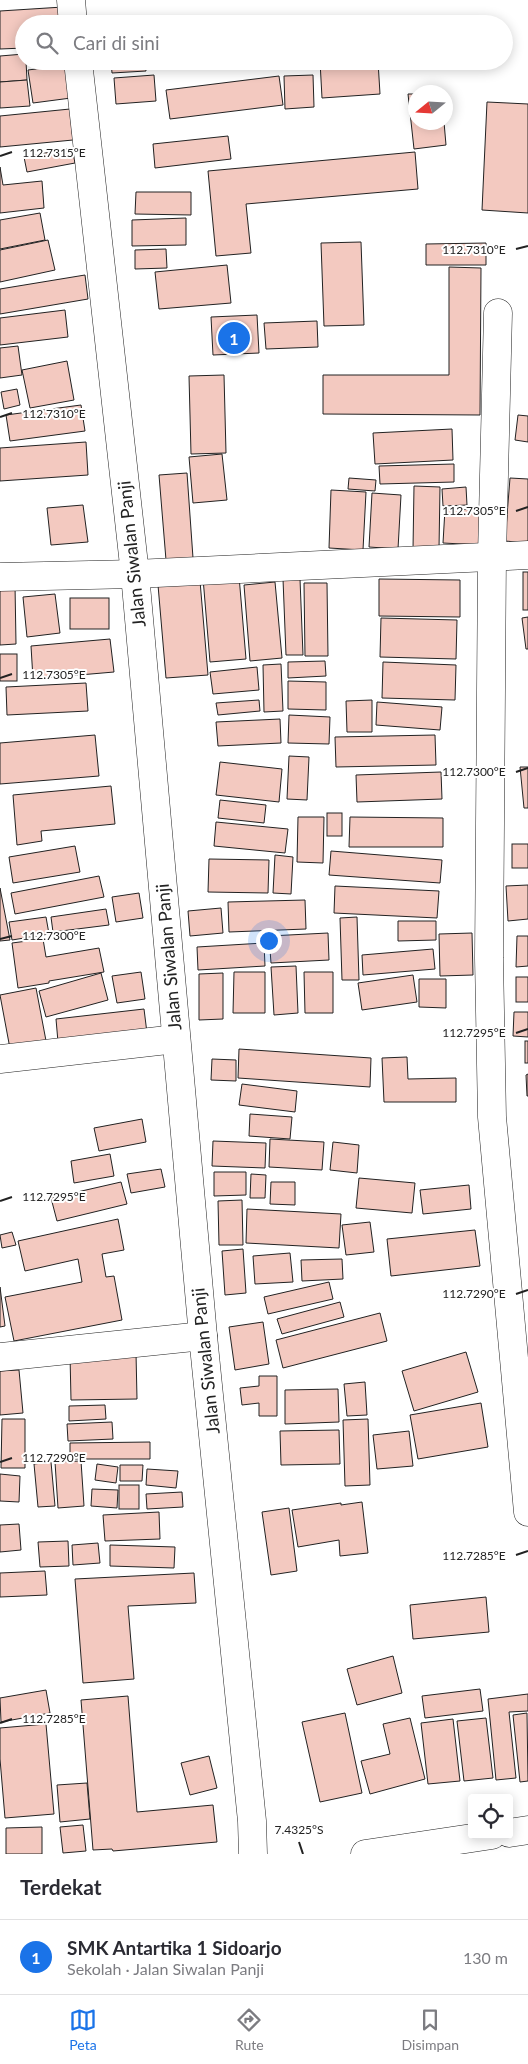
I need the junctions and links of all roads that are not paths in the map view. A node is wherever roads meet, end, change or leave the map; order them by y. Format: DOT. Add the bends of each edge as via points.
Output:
graph roads {
  1 [pos="71,0"];
  2 [pos="72,15"];
  3 [pos="79,70"];
  4 [pos="498,313"];
  5 [pos="528,555"];
  6 [pos="492,556"];
  7 [pos="135,574"];
  8 [pos="0,577"];
  9 [pos="176,1039"];
  10 [pos="0,1059"];
  11 [pos="203,1336"];
  12 [pos="0,1356"];
  13 [pos="528,1512"];
  14 [pos="528,1830"];
  15 [pos="513,1832"];
  16 [pos="468,1839"];
  17 [pos="253,1854"];
  18 [pos="365,1854"];
  1 -- 2 [label="street"];
  3 -- 7 [label="street, Jalan Siwalan Panji"];
  4 -- 6 [label="street"];
  5 -- 6 [label="street"];
  6 -- 7 [label="street"];
  6 -- 13 [label="street" via="489,948 492,1116"];
  7 -- 8 [label="street"];
  7 -- 9 [label="street, Jalan Siwalan Panji"];
  9 -- 10 [label="street"];
  9 -- 11 [label="street, Jalan Siwalan Panji"];
  11 -- 12 [label="street"];
  11 -- 17 [label="street, Jalan Siwalan Panji"];
  14 -- 15 [label="street"];
  16 -- 18 [label="street"];
}
